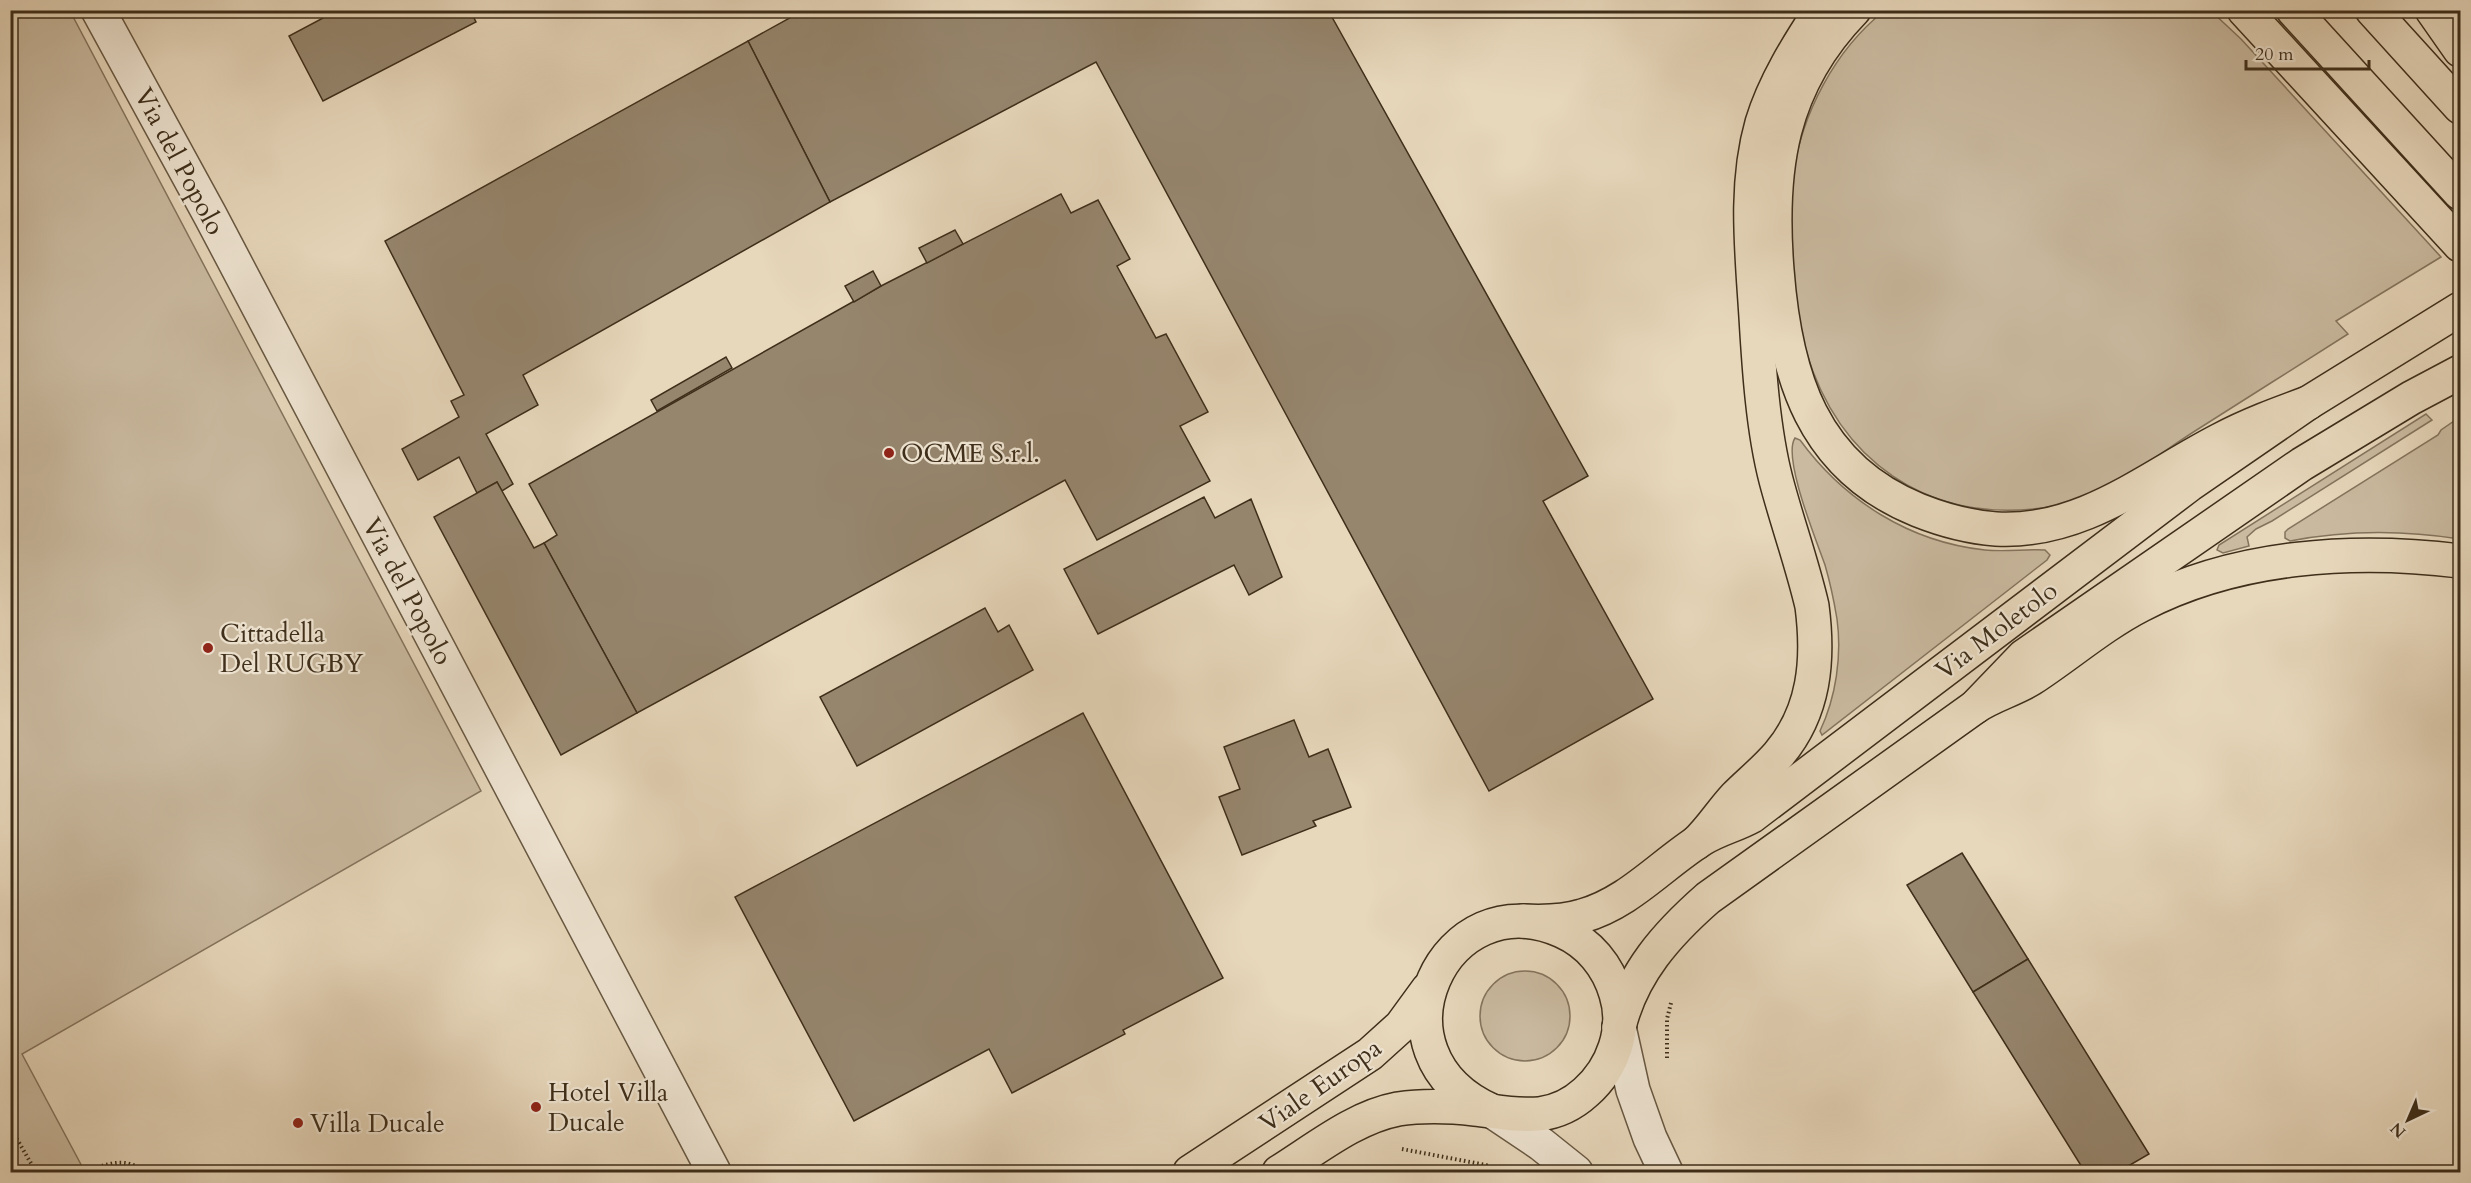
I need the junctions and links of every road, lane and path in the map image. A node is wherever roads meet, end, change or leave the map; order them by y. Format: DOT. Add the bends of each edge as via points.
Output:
graph roads {
  1 [pos="98,10"];
  2 [pos="1821,10"];
  3 [pos="1854,10"];
  4 [pos="2244,10"];
  5 [pos="2293,10"];
  6 [pos="2372,10"];
  7 [pos="2432,10"];
  8 [pos="2460,50"];
  9 [pos="2460,107"];
  10 [pos="2460,193"];
  11 [pos="2460,245"];
  12 [pos="2460,309"];
  13 [pos="2460,372"];
  14 [pos="2308,403"];
  15 [pos="2460,561"];
  16 [pos="1975,707"];
  17 [pos="1696,843"];
  18 [pos="1523,921"];
  19 [pos="1433,980"];
  20 [pos="1672,1001"];
  21 [pos="1619,1027"];
  22 [pos="1669,1066"];
  23 [pos="1492,1112"];
  24 [pos="10,1127"];
  25 [pos="1394,1152"];
  26 [pos="36,1173"];
  27 [pos="85,1173"];
  28 [pos="146,1173"];
  29 [pos="714,1173"];
  30 [pos="1190,1173"];
  31 [pos="1279,1173"];
  32 [pos="1501,1173"];
  33 [pos="1576,1173"];
  34 [pos="1666,1173"];
  1 -- 29 [label="street, Via del Popolo" via="210,215"];
  2 -- 17 [label="main road" via="1765,115 1754,158 1750,208 1764,402 1775,477 1812,606 1814,678 1808,705 1790,739"];
  3 -- 14 [label="main road" via="1814,64 1790,112 1776,171 1774,226 1780,306 1798,386 1830,444 1852,470 1893,498 1944,519 1997,529 2052,525 2104,506 2220,440"];
  4 -- 11 [label="main road"];
  5 -- 10 [label="main road"];
  6 -- 9 [label="main road"];
  7 -- 8 [label="main road"];
  12 -- 14 [label="main road, Via Moletolo"];
  13 -- 16 [label="main road, Via Moletolo" via="2264,489 2024,656"];
  14 -- 17 [label="main road, Via Moletolo" via="2188,485 1759,811"];
  15 -- 16 [label="main road" via="2385,554 2344,556 2266,565 2194,582 2138,606 2030,680"];
  16 -- 21 [label="main road, Via Moletolo" via="1693,912 1664,941 1638,976"];
  17 -- 18 [label="main road, Via Moletolo" via="1605,907 1565,920"];
  18 -- 19 [label="main road, Via Moletolo" via="1491,926 1462,941"];
  18 -- 21 [label="main road, Via Moletolo" via="1569,934 1594,953 1617,995"];
  19 -- 23 [label="main road, Via Moletolo" via="1425,1027 1434,1059 1458,1091"];
  19 -- 30 [label="main road, Viale Europa" via="1414,1011 1370,1054"];
  20 -- 22 [label="path" via="1667,1019"];
  21 -- 23 [label="main road, Via Moletolo" via="1612,1057 1583,1095 1540,1115"];
  21 -- 34 [label="street" via="1633,1090"];
  23 -- 31 [label="main road, Viale Europa" via="1426,1106 1388,1112 1351,1128"];
  23 -- 33 [label="street"];
  24 -- 26 [label="path"];
  25 -- 32 [label="path" via="1403,1149 1441,1155 1486,1165"];
  27 -- 28 [label="path" via="117,1162 136,1164"];
}
